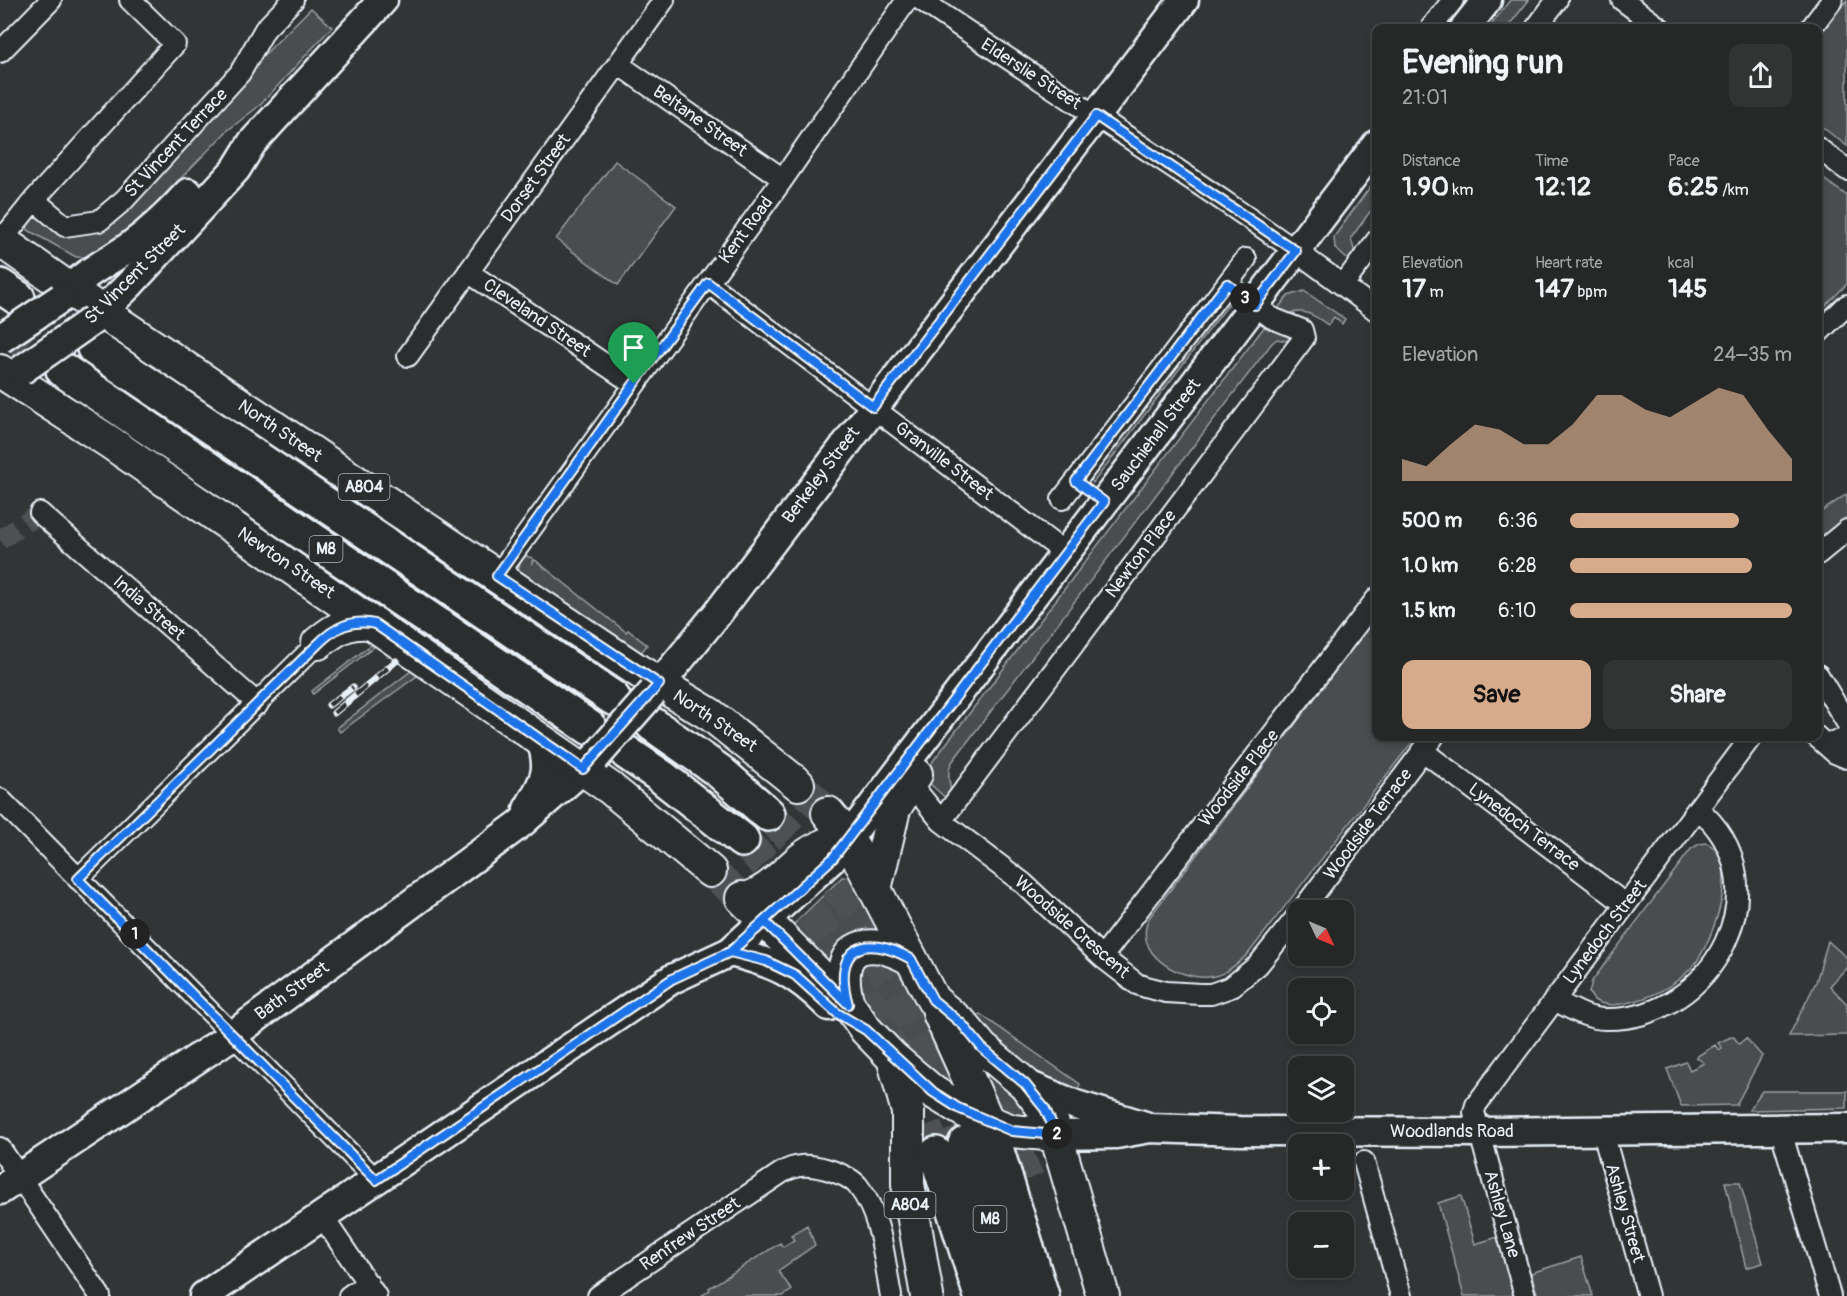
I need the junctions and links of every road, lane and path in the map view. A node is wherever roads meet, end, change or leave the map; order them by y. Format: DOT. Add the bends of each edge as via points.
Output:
graph roads {
  1 [pos="51,0"];
  2 [pos="130,0"];
  3 [pos="293,0"];
  4 [pos="383,0"];
  5 [pos="664,0"];
  6 [pos="908,0"];
  7 [pos="921,0"];
  8 [pos="1184,0"];
  9 [pos="1453,0"];
  10 [pos="1486,0"];
  11 [pos="1557,0"];
  12 [pos="1622,0"];
  13 [pos="1832,0"];
  14 [pos="1434,24"];
  15 [pos="1468,24"];
  16 [pos="1539,24"];
  17 [pos="1655,24"];
  18 [pos="1814,24"];
  19 [pos="0,52"];
  20 [pos="618,64"];
  21 [pos="1096,116"];
  22 [pos="252,143"];
  23 [pos="1372,151"];
  24 [pos="1822,151"];
  25 [pos="1847,170"];
  26 [pos="783,178"];
  27 [pos="34,200"];
  28 [pos="1,241"];
  29 [pos="1372,247"];
  30 [pos="1296,251"];
  31 [pos="1246,259"];
  32 [pos="468,272"];
  33 [pos="708,283"];
  34 [pos="1227,284"];
  35 [pos="1343,285"];
  36 [pos="65,293"];
  37 [pos="1255,305"];
  38 [pos="1847,305"];
  39 [pos="1372,307"];
  40 [pos="96,327"];
  41 [pos="1822,329"];
  42 [pos="0,339"];
  43 [pos="408,356"];
  44 [pos="63,370"];
  45 [pos="8,376"];
  46 [pos="634,384"];
  47 [pos="873,407"];
  48 [pos="1076,481"];
  49 [pos="1062,499"];
  50 [pos="1104,502"];
  51 [pos="40,513"];
  52 [pos="1847,530"];
  53 [pos="1822,551"];
  54 [pos="1065,553"];
  55 [pos="497,576"];
  56 [pos="320,586"];
  57 [pos="1033,595"];
  58 [pos="1372,605"];
  59 [pos="375,624"];
  60 [pos="318,644"];
  61 [pos="1822,682"];
  62 [pos="613,698"];
  63 [pos="655,700"];
  64 [pos="258,704"];
  65 [pos="1847,723"];
  66 [pos="1847,738"];
  67 [pos="541,740"];
  68 [pos="1822,740"];
  69 [pos="1748,741"];
  70 [pos="1822,741"];
  71 [pos="1429,744"];
  72 [pos="589,752"];
  73 [pos="627,753"];
  74 [pos="1847,758"];
  75 [pos="916,774"];
  76 [pos="798,784"];
  77 [pos="0,799"];
  78 [pos="1698,809"];
  79 [pos="768,814"];
  80 [pos="941,821"];
  81 [pos="520,824"];
  82 [pos="837,825"];
  83 [pos="742,840"];
  84 [pos="710,872"];
  85 [pos="78,879"];
  86 [pos="875,889"];
  87 [pos="1310,900"];
  88 [pos="1625,904"];
  89 [pos="765,922"];
  90 [pos="1288,929"];
  91 [pos="730,952"];
  92 [pos="1101,957"];
  93 [pos="911,959"];
  94 [pos="933,1000"];
  95 [pos="1554,1000"];
  96 [pos="848,1004"];
  97 [pos="866,1030"];
  98 [pos="234,1034"];
  99 [pos="893,1058"];
  100 [pos="1025,1084"];
  101 [pos="1150,1128"];
  102 [pos="1780,1128"];
  103 [pos="1847,1128"];
  104 [pos="1602,1129"];
  105 [pos="1479,1132"];
  106 [pos="1057,1135"];
  107 [pos="979,1138"];
  108 [pos="0,1148"];
  109 [pos="1364,1162"];
  110 [pos="376,1180"];
  111 [pos="10,1184"];
  112 [pos="1032,1188"];
  113 [pos="322,1216"];
  114 [pos="372,1290"];
  115 [pos="980,1294"];
  116 [pos="100,1296"];
  117 [pos="204,1296"];
  118 [pos="349,1296"];
  119 [pos="598,1296"];
  120 [pos="891,1296"];
  121 [pos="927,1296"];
  122 [pos="1013,1296"];
  123 [pos="1042,1296"];
  124 [pos="1064,1296"];
  125 [pos="1102,1296"];
  126 [pos="1401,1296"];
  127 [pos="1525,1296"];
  128 [pos="1648,1296"];
  129 [pos="1830,1296"];
  1 -- 19 [label="street"];
  2 -- 27 [label="street" via="175,44"];
  3 -- 27 [label="street, St Vincent Terrace" via="265,29 240,73 197,122 99,221 65,226"];
  4 -- 22 [label="street, St Vincent Street"];
  5 -- 20 [label="street, Dorset Street"];
  6 -- 26 [label="street, Kent Road"];
  7 -- 21 [label="street, Elderslie Street"];
  8 -- 21 [label="street, Berkeley Street"];
  9 -- 14 [label="street"];
  10 -- 15 [label="street"];
  11 -- 16 [label="street"];
  12 -- 17 [label="street"];
  13 -- 18 [label="street"];
  20 -- 26 [label="street, Beltane Street"];
  20 -- 32 [label="street, Dorset Street"];
  21 -- 30 [label="street, Elderslie Street"];
  21 -- 47 [label="street, Berkeley Street"];
  22 -- 36 [label="street, St Vincent Street" via="217,163 167,216"];
  22 -- 40 [label="street, St Vincent Street" via="236,169"];
  23 -- 30 [label="street, Sauchiehall Street"];
  24 -- 25 [label="street"];
  26 -- 33 [label="street, Kent Road"];
  27 -- 28 [label="street"];
  28 -- 36 [label="main road, North Street / A804"];
  29 -- 35 [label="street"];
  30 -- 35 [label="street, Elderslie Street"];
  30 -- 37 [label="street, Sauchiehall Street"];
  31 -- 34 [label="street"];
  32 -- 43 [label="street, Dorset Street"];
  32 -- 46 [label="street, Cleveland Street"];
  33 -- 46 [label="street, Kent Road"];
  33 -- 47 [label="street, Granville Street"];
  34 -- 37 [label="street"];
  34 -- 48 [label="street"];
  35 -- 39 [label="street, Elderslie Street"];
  36 -- 40 [label="main road, North Street / A804"];
  36 -- 42 [label="street, St Vincent Street, bridge"];
  37 -- 50 [label="street, Sauchiehall Street"];
  37 -- 80 [label="street, Newton Place" via="1275,319 1297,327 1304,332 1304,338"];
  38 -- 41 [label="street"];
  40 -- 45 [label="street, St Vincent Street, bridge"];
  40 -- 55 [label="main road, North Street / A804"];
  40 -- 62 [label="highway, M8"];
  44 -- 72 [label="highway, M8"];
  45 -- 56 [label="main road, Newton Street"];
  46 -- 55 [label="street, Kent Road"];
  47 -- 54 [label="street, Granville Street"];
  47 -- 63 [label="street, Berkeley Street"];
  48 -- 49 [label="street"];
  48 -- 50 [label="street"];
  50 -- 54 [label="street, Sauchiehall Street"];
  51 -- 64 [label="street, India Street"];
  52 -- 53 [label="street"];
  54 -- 57 [label="street, Sauchiehall Street"];
  55 -- 63 [label="main road, North Street / A804"];
  56 -- 59 [label="main road, Newton Street"];
  56 -- 60 [label="main road" via="328,611"];
  57 -- 75 [label="street" via="1020,637"];
  57 -- 82 [label="street, Sauchiehall Street"];
  58 -- 92 [label="street, Woodside Place"];
  59 -- 60 [label="main road" via="356,622 341,626"];
  59 -- 67 [label="main road, Newton Street"];
  60 -- 64 [label="street"];
  61 -- 65 [label="street"];
  63 -- 72 [label="street, Bath Street, bridge"];
  63 -- 76 [label="main road, North Street / A804" via="711,715"];
  63 -- 79 [label="highway" via="719,771"];
  64 -- 85 [label="street"];
  66 -- 68 [label="street"];
  67 -- 72 [label="main road, Newton Street"];
  67 -- 81 [label="street, Bath Street" via="547,772"];
  69 -- 78 [label="street, Lynedoch Street"];
  70 -- 74 [label="street"];
  71 -- 87 [label="street, Woodside Terrace"];
  71 -- 88 [label="street, Lynedoch Terrace"];
  72 -- 81 [label="street, Bath Street"];
  72 -- 84 [label="main road, Newton Street" via="610,788"];
  73 -- 83 [label="highway"];
  75 -- 80 [label="street, Woodside Crescent" via="915,789"];
  75 -- 86 [label="main road" via="894,809"];
  77 -- 85 [label="street"];
  78 -- 88 [label="street, Lynedoch Street"];
  78 -- 95 [label="street" via="1722,834 1737,884 1731,927 1711,968 1675,1000 1626,1018 1595,1018"];
  80 -- 92 [label="street, Woodside Crescent" via="1023,883"];
  81 -- 98 [label="street, Bath Street"];
  82 -- 86 [label="main road"];
  82 -- 89 [label="street, Sauchiehall Street" via="833,858"];
  82 -- 89 [label="main road, A804" via="828,842 772,887 743,898"];
  85 -- 98 [label="street"];
  86 -- 93 [label="main road"];
  88 -- 95 [label="street, Lynedoch Street"];
  89 -- 91 [label="street, Sauchiehall Street"];
  89 -- 96 [label="main road, A804"];
  90 -- 92 [label="street, Woodside Crescent" via="1241,980 1211,994 1166,992 1137,984"];
  91 -- 97 [label="street" via="766,961 795,975 837,1013"];
  91 -- 110 [label="street, Sauchiehall Street" via="672,979"];
  93 -- 94 [label="main road"];
  93 -- 96 [label="main road" via="874,945 856,950 843,970"];
  94 -- 100 [label="main road"];
  94 -- 107 [label="main road"];
  95 -- 105 [label="street, Lynedoch Street" via="1476,1105"];
  96 -- 97 [label="main road, A804"];
  97 -- 99 [label="main road, A804"];
  98 -- 110 [label="street"];
  98 -- 111 [label="street, Bath Street"];
  99 -- 107 [label="main road" via="958,1108"];
  99 -- 121 [label="main road, A804" via="908,1112 908,1184"];
  100 -- 101 [label="street"];
  100 -- 106 [label="main road" via="1045,1109"];
  101 -- 105 [label="street, Woodlands Road"];
  101 -- 106 [label="street, Woodlands Road" via="1116,1134"];
  102 -- 103 [label="street, Woodlands Road"];
  102 -- 104 [label="street, Woodlands Road"];
  102 -- 129 [label="street"];
  104 -- 105 [label="street, Woodlands Road"];
  104 -- 128 [label="street, Ashley Street"];
  105 -- 127 [label="street, Ashley Lane"];
  106 -- 107 [label="main road"];
  106 -- 125 [label="main road"];
  107 -- 115 [label="highway, M8"];
  107 -- 122 [label="highway, M8"];
  107 -- 123 [label="highway"];
  108 -- 111 [label="street"];
  109 -- 126 [label="street"];
  110 -- 113 [label="street, Sauchiehall Street"];
  111 -- 116 [label="street"];
  112 -- 124 [label="highway"];
  113 -- 114 [label="street"];
  113 -- 117 [label="street, Sauchiehall Street"];
  114 -- 118 [label="street"];
  119 -- 120 [label="street, Renfrew Street" via="794,1166 833,1171 858,1185 877,1223"];
}
